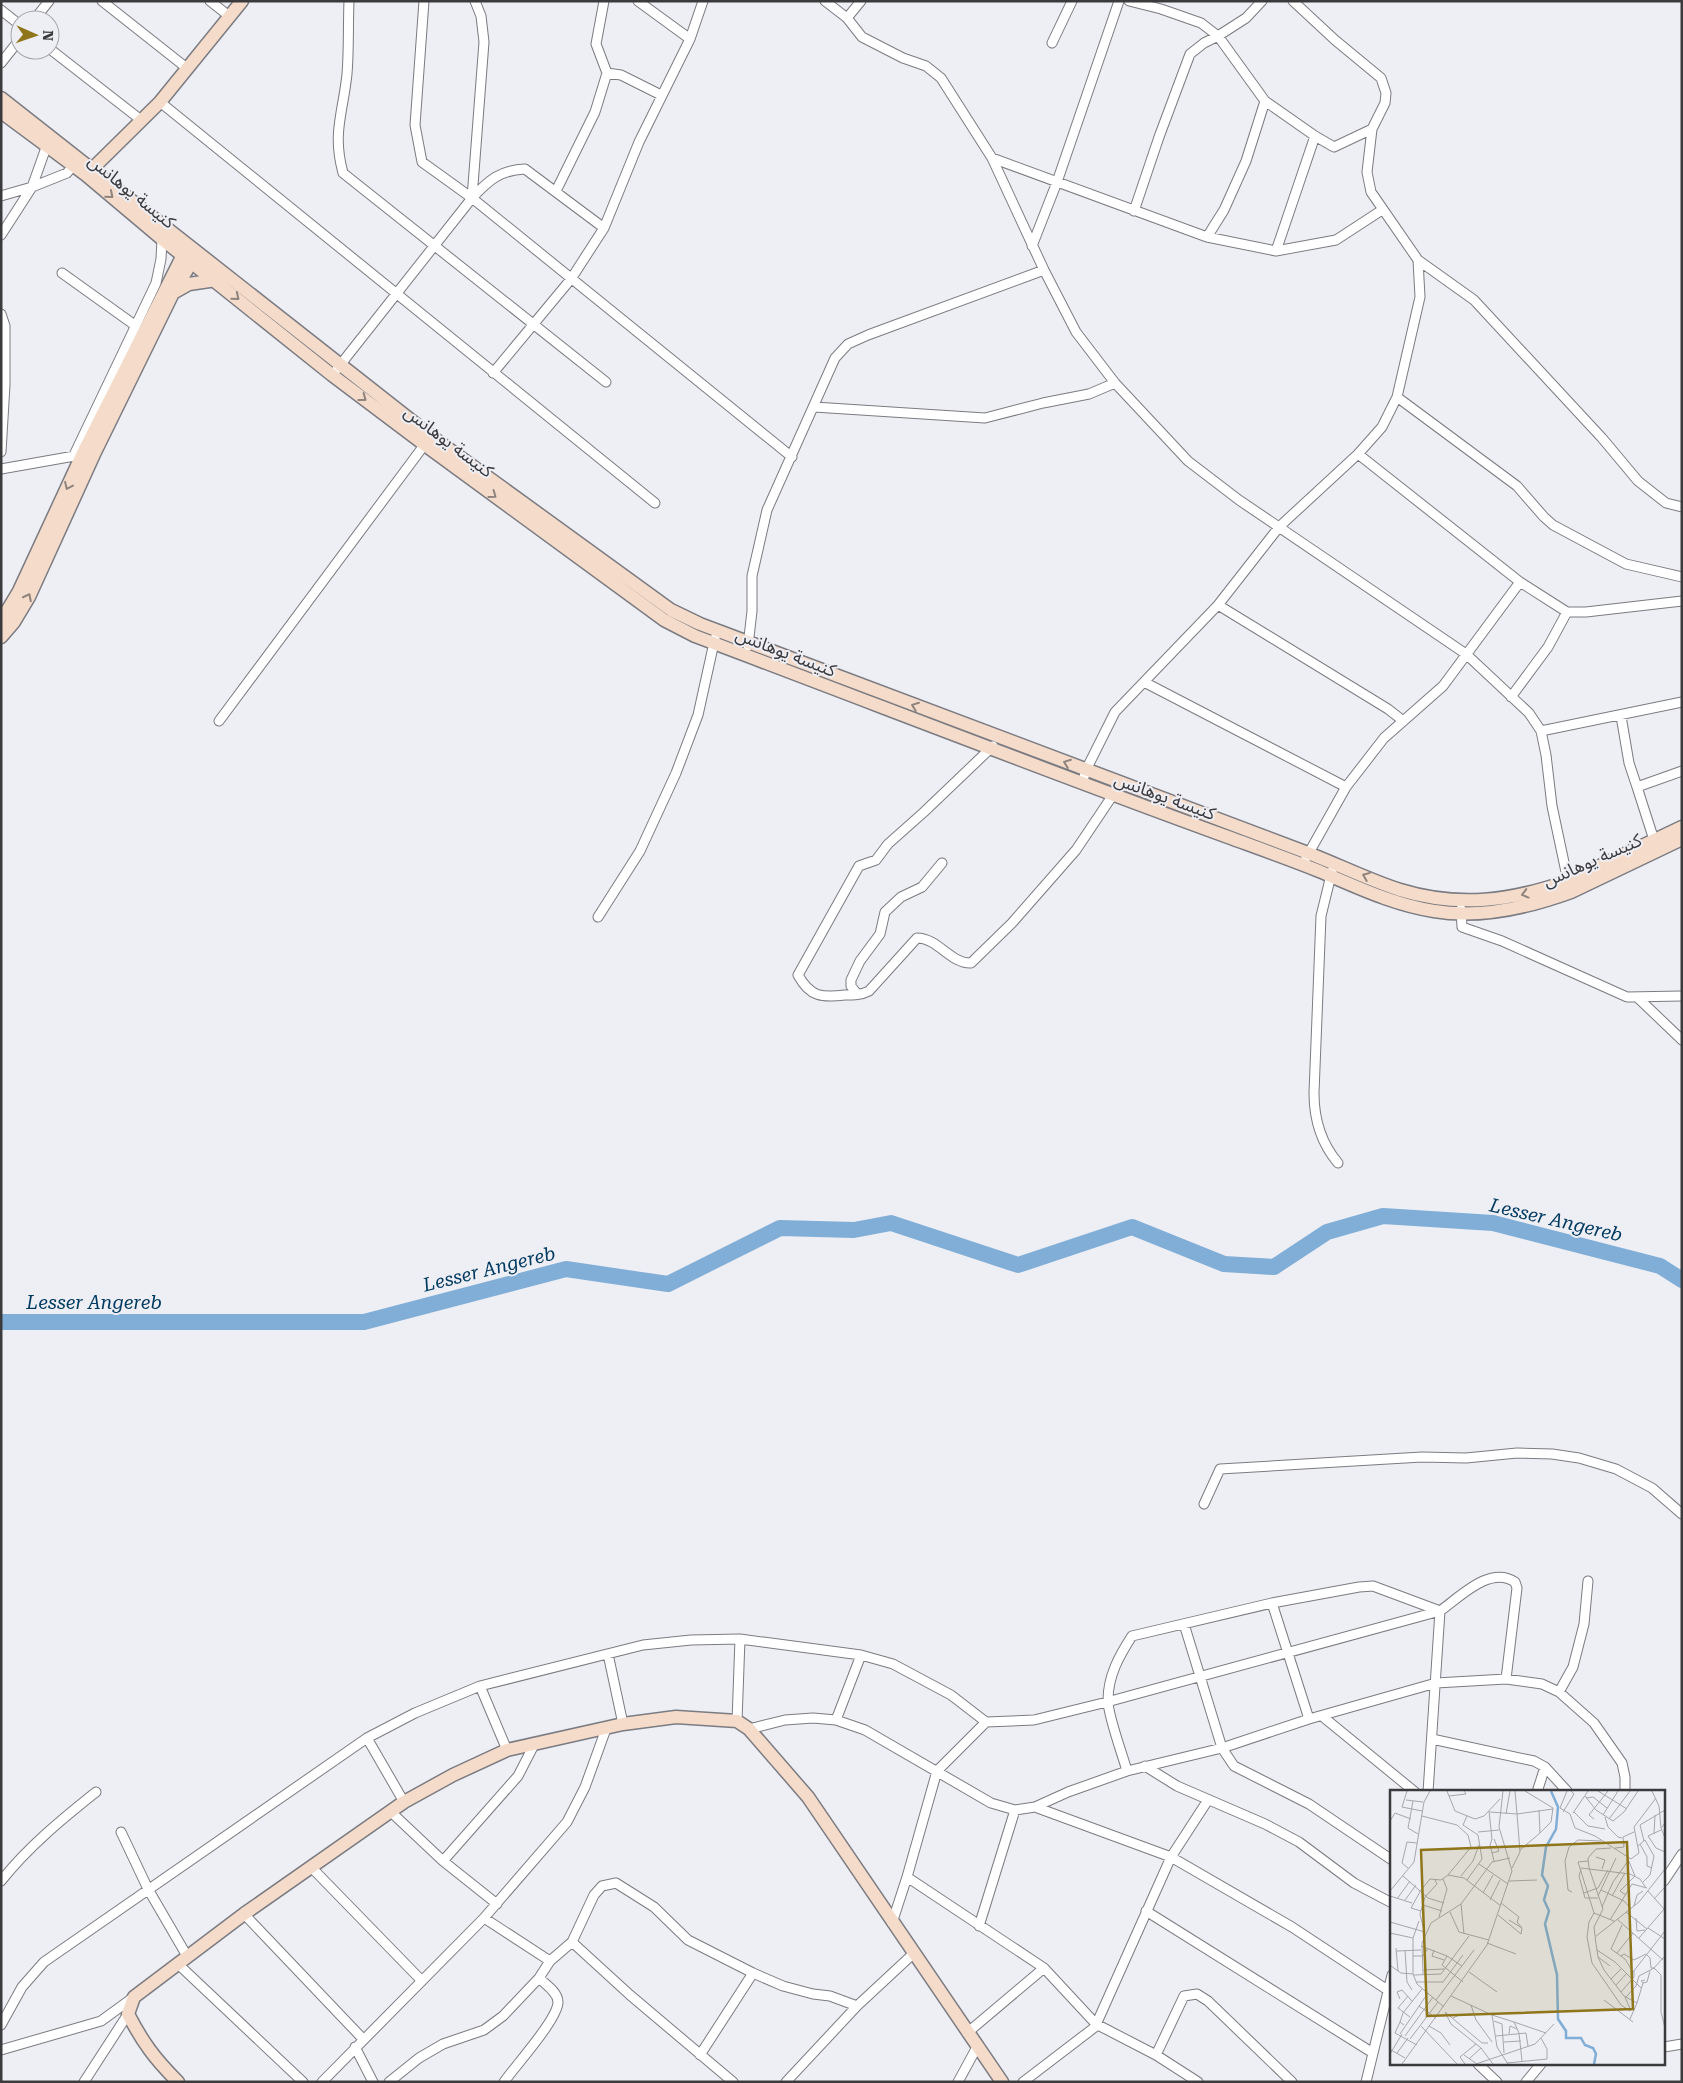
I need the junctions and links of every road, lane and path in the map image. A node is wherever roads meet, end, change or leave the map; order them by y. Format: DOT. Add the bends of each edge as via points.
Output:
graph roads {
  1 [pos="102,1"];
  2 [pos="210,1"];
  3 [pos="242,1"];
  4 [pos="349,1"];
  5 [pos="424,1"];
  6 [pos="475,1"];
  7 [pos="604,1"];
  8 [pos="638,1"];
  9 [pos="703,1"];
  10 [pos="825,1"];
  11 [pos="861,1"];
  12 [pos="1072,1"];
  13 [pos="1119,1"];
  14 [pos="1129,1"];
  15 [pos="1167,1"];
  16 [pos="1262,1"];
  17 [pos="1293,1"];
  18 [pos="1161,9"];
  19 [pos="229,16"];
  20 [pos="847,18"];
  21 [pos="1218,36"];
  22 [pos="690,39"];
  23 [pos="1052,43"];
  24 [pos="10,51"];
  25 [pos="60,57"];
  26 [pos="1,63"];
  27 [pos="188,69"];
  28 [pos="607,73"];
  29 [pos="661,95"];
  30 [pos="1,98"];
  31 [pos="1266,101"];
  32 [pos="160,102"];
  33 [pos="1,112"];
  34 [pos="140,120"];
  35 [pos="1372,129"];
  36 [pos="1315,136"];
  37 [pos="49,141"];
  38 [pos="992,158"];
  39 [pos="76,162"];
  40 [pos="89,171"];
  41 [pos="1057,182"];
  42 [pos="32,187"];
  43 [pos="556,191"];
  44 [pos="1,196"];
  45 [pos="472,198"];
  46 [pos="1382,210"];
  47 [pos="1134,211"];
  48 [pos="604,228"];
  49 [pos="1,235"];
  50 [pos="1207,237"];
  51 [pos="162,239"];
  52 [pos="435,244"];
  53 [pos="1032,246"];
  54 [pos="1276,251"];
  55 [pos="190,254"];
  56 [pos="1418,260"];
  57 [pos="1044,270"];
  58 [pos="62,273"];
  59 [pos="571,279"];
  60 [pos="216,280"];
  61 [pos="173,293"];
  62 [pos="397,294"];
  63 [pos="1,314"];
  64 [pos="532,323"];
  65 [pos="136,326"];
  66 [pos="336,370"];
  67 [pos="493,372"];
  68 [pos="606,382"];
  69 [pos="1115,383"];
  70 [pos="1397,397"];
  71 [pos="814,407"];
  72 [pos="428,440"];
  73 [pos="1,452"];
  74 [pos="84,454"];
  75 [pos="1358,454"];
  76 [pos="792,456"];
  77 [pos="1,469"];
  78 [pos="655,503"];
  79 [pos="1682,506"];
  80 [pos="1279,527"];
  81 [pos="1682,578"];
  82 [pos="1520,582"];
  83 [pos="1682,601"];
  84 [pos="1218,605"];
  85 [pos="1567,612"];
  86 [pos="1,620"];
  87 [pos="1,637"];
  88 [pos="715,637"];
  89 [pos="748,643"];
  90 [pos="1466,654"];
  91 [pos="748,657"];
  92 [pos="1144,682"];
  93 [pos="1511,697"];
  94 [pos="1682,702"];
  95 [pos="1621,716"];
  96 [pos="1402,720"];
  97 [pos="219,721"];
  98 [pos="1541,731"];
  99 [pos="998,737"];
  100 [pos="992,749"];
  101 [pos="1086,770"];
  102 [pos="1682,771"];
  103 [pos="1121,783"];
  104 [pos="1082,784"];
  105 [pos="1346,787"];
  106 [pos="1637,787"];
  107 [pos="1113,795"];
  108 [pos="1682,827"];
  109 [pos="1682,839"];
  110 [pos="1654,840"];
  111 [pos="1305,859"];
  112 [pos="942,863"];
  113 [pos="1333,870"];
  114 [pos="1569,886"];
  115 [pos="1461,906"];
  116 [pos="598,917"];
  117 [pos="857,994"];
  118 [pos="1637,996"];
  119 [pos="1682,996"];
  120 [pos="1682,1040"];
  121 [pos="1338,1163"];
  122 [pos="1204,1504"];
  123 [pos="1682,1514"];
  124 [pos="1588,1581"];
  125 [pos="1272,1604"];
  126 [pos="1440,1612"];
  127 [pos="1184,1624"];
  128 [pos="740,1639"];
  129 [pos="1288,1653"];
  130 [pos="608,1654"];
  131 [pos="861,1655"];
  132 [pos="1200,1677"];
  133 [pos="1506,1679"];
  134 [pos="1436,1683"];
  135 [pos="480,1686"];
  136 [pos="1559,1692"];
  137 [pos="1107,1702"];
  138 [pos="1322,1716"];
  139 [pos="1309,1719"];
  140 [pos="836,1720"];
  141 [pos="737,1721"];
  142 [pos="986,1722"];
  143 [pos="623,1724"];
  144 [pos="749,1729"];
  145 [pos="606,1730"];
  146 [pos="367,1738"];
  147 [pos="1432,1739"];
  148 [pos="535,1743"];
  149 [pos="1222,1748"];
  150 [pos="507,1750"];
  151 [pos="1145,1766"];
  152 [pos="1545,1767"];
  153 [pos="937,1771"];
  154 [pos="1127,1771"];
  155 [pos="1413,1790"];
  156 [pos="1428,1790"];
  157 [pos="1538,1790"];
  158 [pos="1566,1790"];
  159 [pos="1625,1790"];
  160 [pos="96,1792"];
  161 [pos="1208,1800"];
  162 [pos="404,1802"];
  163 [pos="1035,1807"];
  164 [pos="1015,1810"];
  165 [pos="391,1812"];
  166 [pos="121,1832"];
  167 [pos="1682,1854"];
  168 [pos="1170,1857"];
  169 [pos="1390,1859"];
  170 [pos="443,1861"];
  171 [pos="311,1867"];
  172 [pos="907,1877"];
  173 [pos="1666,1878"];
  174 [pos="1,1882"];
  175 [pos="148,1888"];
  176 [pos="1390,1902"];
  177 [pos="497,1904"];
  178 [pos="1146,1910"];
  179 [pos="244,1914"];
  180 [pos="484,1918"];
  181 [pos="892,1923"];
  182 [pos="979,1926"];
  183 [pos="572,1942"];
  184 [pos="914,1953"];
  185 [pos="183,1960"];
  186 [pos="550,1961"];
  187 [pos="1044,1968"];
  188 [pos="752,1973"];
  189 [pos="539,1978"];
  190 [pos="422,1981"];
  191 [pos="1390,1992"];
  192 [pos="134,1997"];
  193 [pos="857,2006"];
  194 [pos="128,2014"];
  195 [pos="1096,2024"];
  196 [pos="1,2025"];
  197 [pos="967,2033"];
  198 [pos="364,2039"];
  199 [pos="1682,2044"];
  200 [pos="355,2046"];
  201 [pos="1666,2046"];
  202 [pos="977,2047"];
  203 [pos="1,2050"];
  204 [pos="1373,2053"];
  205 [pos="700,2055"];
  206 [pos="1156,2056"];
  207 [pos="1480,2066"];
  208 [pos="1539,2066"];
  209 [pos="84,2082"];
  210 [pos="178,2082"];
  211 [pos="303,2082"];
  212 [pos="322,2082"];
  213 [pos="373,2082"];
  214 [pos="388,2082"];
  215 [pos="504,2082"];
  216 [pos="733,2082"];
  217 [pos="786,2082"];
  218 [pos="958,2082"];
  219 [pos="1002,2082"];
  220 [pos="1023,2082"];
  221 [pos="1198,2082"];
  222 [pos="1292,2082"];
  223 [pos="1366,2082"];
  224 [pos="1497,2082"];
  225 [pos="1526,2082"];
  1 -- 27 [label="street"];
  2 -- 19 [label="street"];
  3 -- 19 [label="street"];
  4 -- 52 [label="street" via="347,74 338,133 338,155 343,173"];
  5 -- 45 [label="street" via="415,125 422,162"];
  6 -- 45 [label="street" via="481,16 484,42"];
  7 -- 28 [label="street" via="596,44"];
  8 -- 22 [label="street"];
  9 -- 22 [label="street"];
  10 -- 20 [label="street"];
  11 -- 20 [label="street"];
  12 -- 23 [label="street"];
  13 -- 41 [label="street"];
  14 -- 18 [label="street"];
  15 -- 18 [label="street"];
  16 -- 21 [label="street" via="1246,18"];
  17 -- 35 [label="street" via="1381,78 1386,93 1385,103"];
  18 -- 21 [label="street" via="1201,22"];
  19 -- 27 [label="street"];
  20 -- 38 [label="street" via="862,37 902,58 926,66 942,78"];
  21 -- 31 [label="street"];
  21 -- 47 [label="street" via="1190,54"];
  22 -- 29 [label="street"];
  24 -- 26 [label="street"];
  25 -- 34 [label="street"];
  27 -- 32 [label="street"];
  28 -- 29 [label="street" via="621,75"];
  28 -- 43 [label="street" via="595,112"];
  29 -- 48 [label="street"];
  30 -- 37 [label="street"];
  31 -- 36 [label="street"];
  31 -- 50 [label="street" via="1246,161 1224,210"];
  32 -- 34 [label="street"];
  32 -- 62 [label="street"];
  33 -- 37 [label="street"];
  34 -- 40 [label="street"];
  35 -- 36 [label="street" via="1334,147"];
  35 -- 46 [label="street" via="1367,172 1371,192"];
  36 -- 54 [label="street"];
  37 -- 39 [label="street"];
  37 -- 42 [label="street"];
  38 -- 41 [label="street"];
  38 -- 53 [label="street"];
  39 -- 40 [label="street"];
  39 -- 42 [label="street" via="67,173"];
  40 -- 51 [label="street, كنيسة يوهانس, one-way"];
  40 -- 55 [label="street"];
  41 -- 47 [label="street"];
  41 -- 53 [label="street"];
  42 -- 44 [label="street"];
  42 -- 49 [label="street"];
  43 -- 45 [label="street" via="525,169 510,170 486,183"];
  43 -- 48 [label="street"];
  45 -- 52 [label="street"];
  45 -- 59 [label="street"];
  46 -- 54 [label="street" via="1336,240"];
  46 -- 56 [label="street"];
  47 -- 50 [label="street"];
  48 -- 59 [label="street"];
  50 -- 54 [label="street"];
  51 -- 55 [label="street, كنيسة يوهانس"];
  51 -- 65 [label="street" via="156,283"];
  52 -- 62 [label="street"];
  52 -- 64 [label="street"];
  53 -- 57 [label="street"];
  55 -- 60 [label="street, كنيسة يوهانس"];
  55 -- 61 [label="street"];
  55 -- 66 [label="street"];
  55 -- 74 [label="street"];
  56 -- 70 [label="street" via="1420,297"];
  56 -- 79 [label="street" via="1474,300 1638,481 1666,503"];
  57 -- 69 [label="street" via="1076,332"];
  57 -- 71 [label="street" via="848,344 835,358"];
  58 -- 65 [label="street"];
  59 -- 64 [label="street"];
  59 -- 76 [label="street"];
  60 -- 61 [label="street" via="189,284"];
  60 -- 66 [label="street, كنيسة يوهانس, one-way"];
  61 -- 74 [label="street"];
  62 -- 66 [label="street"];
  62 -- 67 [label="street"];
  63 -- 73 [label="street" via="5,326 5,366"];
  64 -- 67 [label="street"];
  64 -- 68 [label="street"];
  65 -- 74 [label="street"];
  66 -- 72 [label="street"];
  67 -- 78 [label="street"];
  69 -- 71 [label="street" via="1089,394 985,418"];
  69 -- 80 [label="street" via="1188,461"];
  70 -- 75 [label="street" via="1382,428"];
  70 -- 81 [label="street" via="1517,486 1553,525 1626,564"];
  71 -- 76 [label="street"];
  72 -- 88 [label="street" via="671,610"];
  72 -- 97 [label="street"];
  74 -- 77 [label="street"];
  74 -- 86 [label="street, one-way" via="19,591"];
  87 -- 74 [label="street, one-way" via="29,597"];
  75 -- 80 [label="street"];
  75 -- 82 [label="street"];
  76 -- 89 [label="street" via="765,520 752,576"];
  80 -- 84 [label="street"];
  80 -- 90 [label="street"];
  82 -- 85 [label="street"];
  82 -- 90 [label="street"];
  83 -- 85 [label="street"];
  84 -- 92 [label="street"];
  84 -- 96 [label="street"];
  85 -- 93 [label="street" via="1548,647"];
  88 -- 89 [label="street"];
  88 -- 91 [label="street, كنيسة يوهانس"];
  88 -- 116 [label="street" via="698,715 676,773 640,851"];
  89 -- 91 [label="street"];
  99 -- 89 [label="street, one-way"];
  90 -- 93 [label="street"];
  90 -- 96 [label="street" via="1443,686"];
  91 -- 100 [label="street, كنيسة يوهانس"];
  92 -- 101 [label="street" via="1115,712"];
  92 -- 105 [label="street"];
  93 -- 98 [label="street" via="1529,713"];
  94 -- 95 [label="street"];
  95 -- 98 [label="street"];
  95 -- 106 [label="street"];
  96 -- 105 [label="street"];
  98 -- 114 [label="street" via="1552,806"];
  99 -- 100 [label="street"];
  101 -- 99 [label="street, one-way"];
  100 -- 104 [label="street, كنيسة يوهانس"];
  100 -- 117 [label="street" via="888,844 876,860 859,866 798,975 804,987 816,994 827,997"];
  101 -- 103 [label="street"];
  101 -- 104 [label="street"];
  102 -- 106 [label="street"];
  103 -- 107 [label="street"];
  103 -- 111 [label="street"];
  104 -- 107 [label="street, كنيسة يوهانس"];
  105 -- 111 [label="street"];
  106 -- 110 [label="street"];
  107 -- 111 [label="street, كنيسة يوهانس"];
  107 -- 117 [label="street" via="1076,850 1012,923 970,963 964,963 925,938 917,938 869,991"];
  108 -- 110 [label="street"];
  109 -- 114 [label="street, كنيسة يوهانس"];
  110 -- 114 [label="street"];
  111 -- 113 [label="street"];
  112 -- 117 [label="street" via="922,887 901,897 885,912 880,934 860,961 851,980"];
  113 -- 115 [label="street"];
  113 -- 121 [label="street" via="1321,916 1314,1114 1326,1146"];
  114 -- 115 [label="street" via="1511,898 1474,901"];
  115 -- 118 [label="street" via="1462,927 1502,941 1627,997"];
  118 -- 119 [label="street"];
  118 -- 120 [label="street"];
  122 -- 123 [label="street" via="1220,1469 1518,1453 1579,1458 1616,1469 1652,1488"];
  124 -- 136 [label="street" via="1584,1624 1574,1667"];
  125 -- 126 [label="street" via="1372,1586"];
  125 -- 127 [label="street"];
  125 -- 129 [label="street"];
  126 -- 129 [label="street"];
  126 -- 133 [label="street" via="1484,1580 1502,1576 1515,1582 1517,1598"];
  126 -- 134 [label="street"];
  127 -- 132 [label="street"];
  127 -- 137 [label="street" via="1132,1636 1111,1676"];
  128 -- 130 [label="street" via="643,1645"];
  128 -- 131 [label="street"];
  128 -- 141 [label="street"];
  129 -- 132 [label="street"];
  129 -- 139 [label="street"];
  130 -- 135 [label="street"];
  130 -- 143 [label="street"];
  131 -- 140 [label="street"];
  131 -- 142 [label="street" via="893,1664 951,1695"];
  132 -- 137 [label="street"];
  132 -- 149 [label="street"];
  133 -- 134 [label="street"];
  133 -- 136 [label="street" via="1542,1684"];
  134 -- 138 [label="street"];
  134 -- 147 [label="street"];
  135 -- 146 [label="street" via="415,1713"];
  135 -- 150 [label="street"];
  136 -- 159 [label="street" via="1594,1723 1622,1763"];
  137 -- 142 [label="street" via="1034,1720"];
  137 -- 154 [label="street"];
  138 -- 139 [label="street"];
  138 -- 155 [label="street"];
  139 -- 149 [label="street"];
  140 -- 144 [label="street" via="785,1720"];
  140 -- 153 [label="street" via="865,1730"];
  141 -- 143 [label="street" via="676,1717"];
  141 -- 144 [label="street"];
  142 -- 153 [label="street"];
  143 -- 145 [label="street"];
  144 -- 181 [label="street" via="808,1797"];
  145 -- 148 [label="street"];
  145 -- 177 [label="street" via="585,1786 567,1822"];
  146 -- 162 [label="street"];
  146 -- 175 [label="street"];
  147 -- 152 [label="street" via="1534,1760"];
  147 -- 156 [label="street"];
  148 -- 150 [label="street"];
  148 -- 170 [label="street" via="518,1776"];
  149 -- 151 [label="street"];
  149 -- 169 [label="street" via="1234,1766 1309,1804"];
  150 -- 162 [label="street" via="453,1774"];
  151 -- 154 [label="street"];
  151 -- 161 [label="street"];
  152 -- 157 [label="street"];
  152 -- 158 [label="street"];
  153 -- 164 [label="street" via="991,1802"];
  153 -- 172 [label="street"];
  154 -- 163 [label="street"];
  160 -- 174 [label="street" via="55,1825"];
  161 -- 168 [label="street"];
  161 -- 176 [label="street" via="1299,1842 1354,1882"];
  162 -- 165 [label="street"];
  163 -- 164 [label="street"];
  163 -- 168 [label="street"];
  164 -- 182 [label="street"];
  165 -- 170 [label="street"];
  165 -- 171 [label="street"];
  166 -- 175 [label="street"];
  167 -- 173 [label="street"];
  168 -- 178 [label="street"];
  168 -- 191 [label="street" via="1292,1927"];
  170 -- 177 [label="street"];
  171 -- 179 [label="street"];
  171 -- 190 [label="street"];
  172 -- 181 [label="street"];
  172 -- 182 [label="street"];
  175 -- 185 [label="street"];
  175 -- 196 [label="street" via="44,1962 22,1987"];
  177 -- 180 [label="street"];
  178 -- 195 [label="street"];
  178 -- 204 [label="street"];
  179 -- 185 [label="street"];
  179 -- 198 [label="street"];
  180 -- 186 [label="street"];
  180 -- 190 [label="street"];
  181 -- 184 [label="street"];
  182 -- 187 [label="street"];
  183 -- 186 [label="street"];
  183 -- 188 [label="street" via="594,1895 602,1886 616,1883 654,1907 688,1940"];
  183 -- 205 [label="street"];
  184 -- 193 [label="street"];
  184 -- 197 [label="street"];
  185 -- 192 [label="street"];
  185 -- 211 [label="street"];
  186 -- 189 [label="street"];
  187 -- 195 [label="street"];
  187 -- 197 [label="street"];
  188 -- 193 [label="street" via="783,1986 830,1996"];
  188 -- 205 [label="street"];
  189 -- 214 [label="street" via="484,2030 443,2044"];
  189 -- 215 [label="street" via="558,2001 554,2015"];
  190 -- 198 [label="street"];
  191 -- 204 [label="street"];
  192 -- 194 [label="street"];
  192 -- 203 [label="street" via="101,2021"];
  193 -- 217 [label="street"];
  194 -- 209 [label="street"];
  194 -- 210 [label="street" via="154,2058"];
  195 -- 206 [label="street"];
  195 -- 220 [label="street"];
  197 -- 202 [label="street"];
  198 -- 200 [label="street"];
  199 -- 201 [label="street"];
  200 -- 212 [label="street"];
  200 -- 213 [label="street"];
  202 -- 218 [label="street"];
  202 -- 219 [label="street"];
  204 -- 223 [label="street"];
  205 -- 216 [label="street"];
  206 -- 221 [label="street"];
  206 -- 222 [label="street" via="1184,1996 1197,1994"];
  207 -- 224 [label="street"];
  208 -- 225 [label="street"];
}
